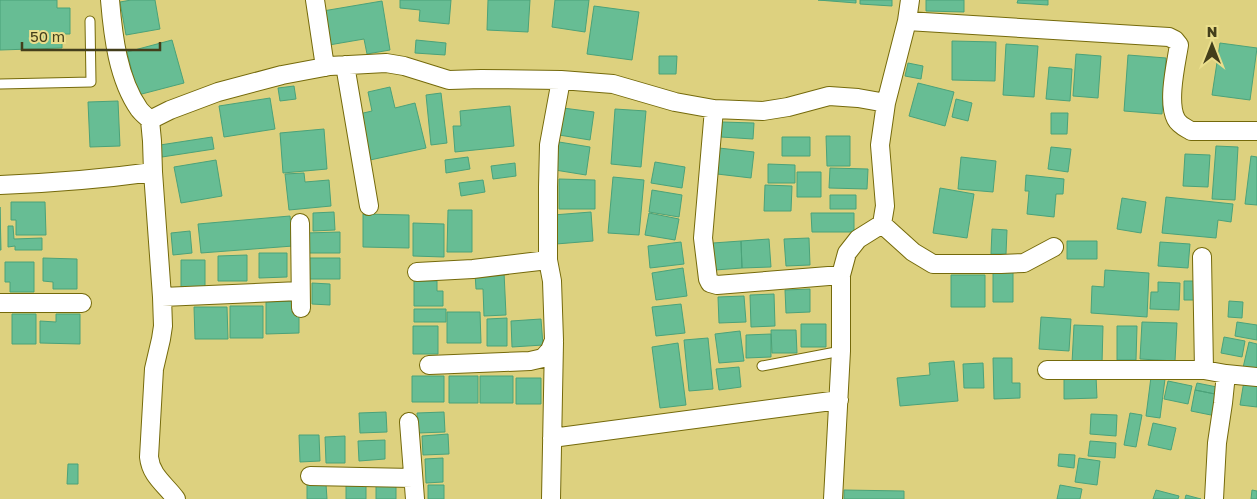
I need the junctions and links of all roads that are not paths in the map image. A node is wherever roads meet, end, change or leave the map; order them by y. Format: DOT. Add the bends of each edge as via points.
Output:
graph roads {
  1 [pos="110,0"];
  2 [pos="315,0"];
  3 [pos="910,0"];
  4 [pos="90,21"];
  5 [pos="907,21"];
  6 [pos="345,65"];
  7 [pos="325,67"];
  8 [pos="561,80"];
  9 [pos="0,84"];
  10 [pos="886,103"];
  11 [pos="714,109"];
  12 [pos="150,120"];
  13 [pos="1257,131"];
  14 [pos="153,172"];
  15 [pos="0,185"];
  16 [pos="369,206"];
  17 [pos="300,223"];
  18 [pos="882,224"];
  19 [pos="1054,247"];
  20 [pos="1202,257"];
  21 [pos="548,260"];
  22 [pos="417,272"];
  23 [pos="841,275"];
  24 [pos="162,297"];
  25 [pos="82,303"];
  26 [pos="0,304"];
  27 [pos="554,340"];
  28 [pos="841,351"];
  29 [pos="429,365"];
  30 [pos="762,366"];
  31 [pos="1047,370"];
  32 [pos="1204,370"];
  33 [pos="1226,374"];
  34 [pos="1257,377"];
  35 [pos="839,400"];
  36 [pos="409,422"];
  37 [pos="552,438"];
  38 [pos="310,476"];
  39 [pos="413,478"];
  40 [pos="176,499"];
  41 [pos="415,499"];
  42 [pos="551,499"];
  43 [pos="833,499"];
  44 [pos="1214,499"];
  1 -- 12 [label="street" via="112,32 127,88"];
  2 -- 7 [label="street"];
  3 -- 5 [label="street"];
  4 -- 9 [label="lane" via="91,82"];
  5 -- 10 [label="street"];
  5 -- 13 [label="street" via="1169,37 1178,45 1172,106 1176,120 1191,131"];
  6 -- 7 [label="street"];
  6 -- 8 [label="street" via="386,63 449,80"];
  6 -- 16 [label="street"];
  7 -- 12 [label="street" via="218,92"];
  8 -- 11 [label="street" via="613,84 675,102"];
  8 -- 21 [label="street" via="549,145"];
  10 -- 11 [label="street" via="829,96 764,111"];
  10 -- 18 [label="street" via="880,145 885,206"];
  11 -- 23 [label="street" via="703,238 710,283"];
  12 -- 14 [label="street"];
  14 -- 15 [label="street" via="48,184"];
  14 -- 24 [label="street"];
  17 -- 24 [label="street" via="300,299"];
  18 -- 19 [label="street" via="913,252 933,264 1024,263"];
  18 -- 23 [label="street" via="858,239 847,254"];
  20 -- 32 [label="street"];
  21 -- 22 [label="street"];
  21 -- 27 [label="street"];
  23 -- 28 [label="street"];
  24 -- 40 [label="street" via="163,326 154,369 149,457 153,472"];
  25 -- 26 [label="street"];
  27 -- 29 [label="street" via="543,358 530,362"];
  27 -- 37 [label="street"];
  28 -- 30 [label="lane"];
  28 -- 35 [label="street"];
  31 -- 32 [label="street"];
  32 -- 33 [label="street"];
  33 -- 34 [label="street"];
  33 -- 44 [label="street"];
  35 -- 37 [label="street"];
  35 -- 43 [label="street"];
  36 -- 39 [label="street"];
  37 -- 42 [label="street"];
  38 -- 39 [label="street"];
  39 -- 41 [label="street"];
}
